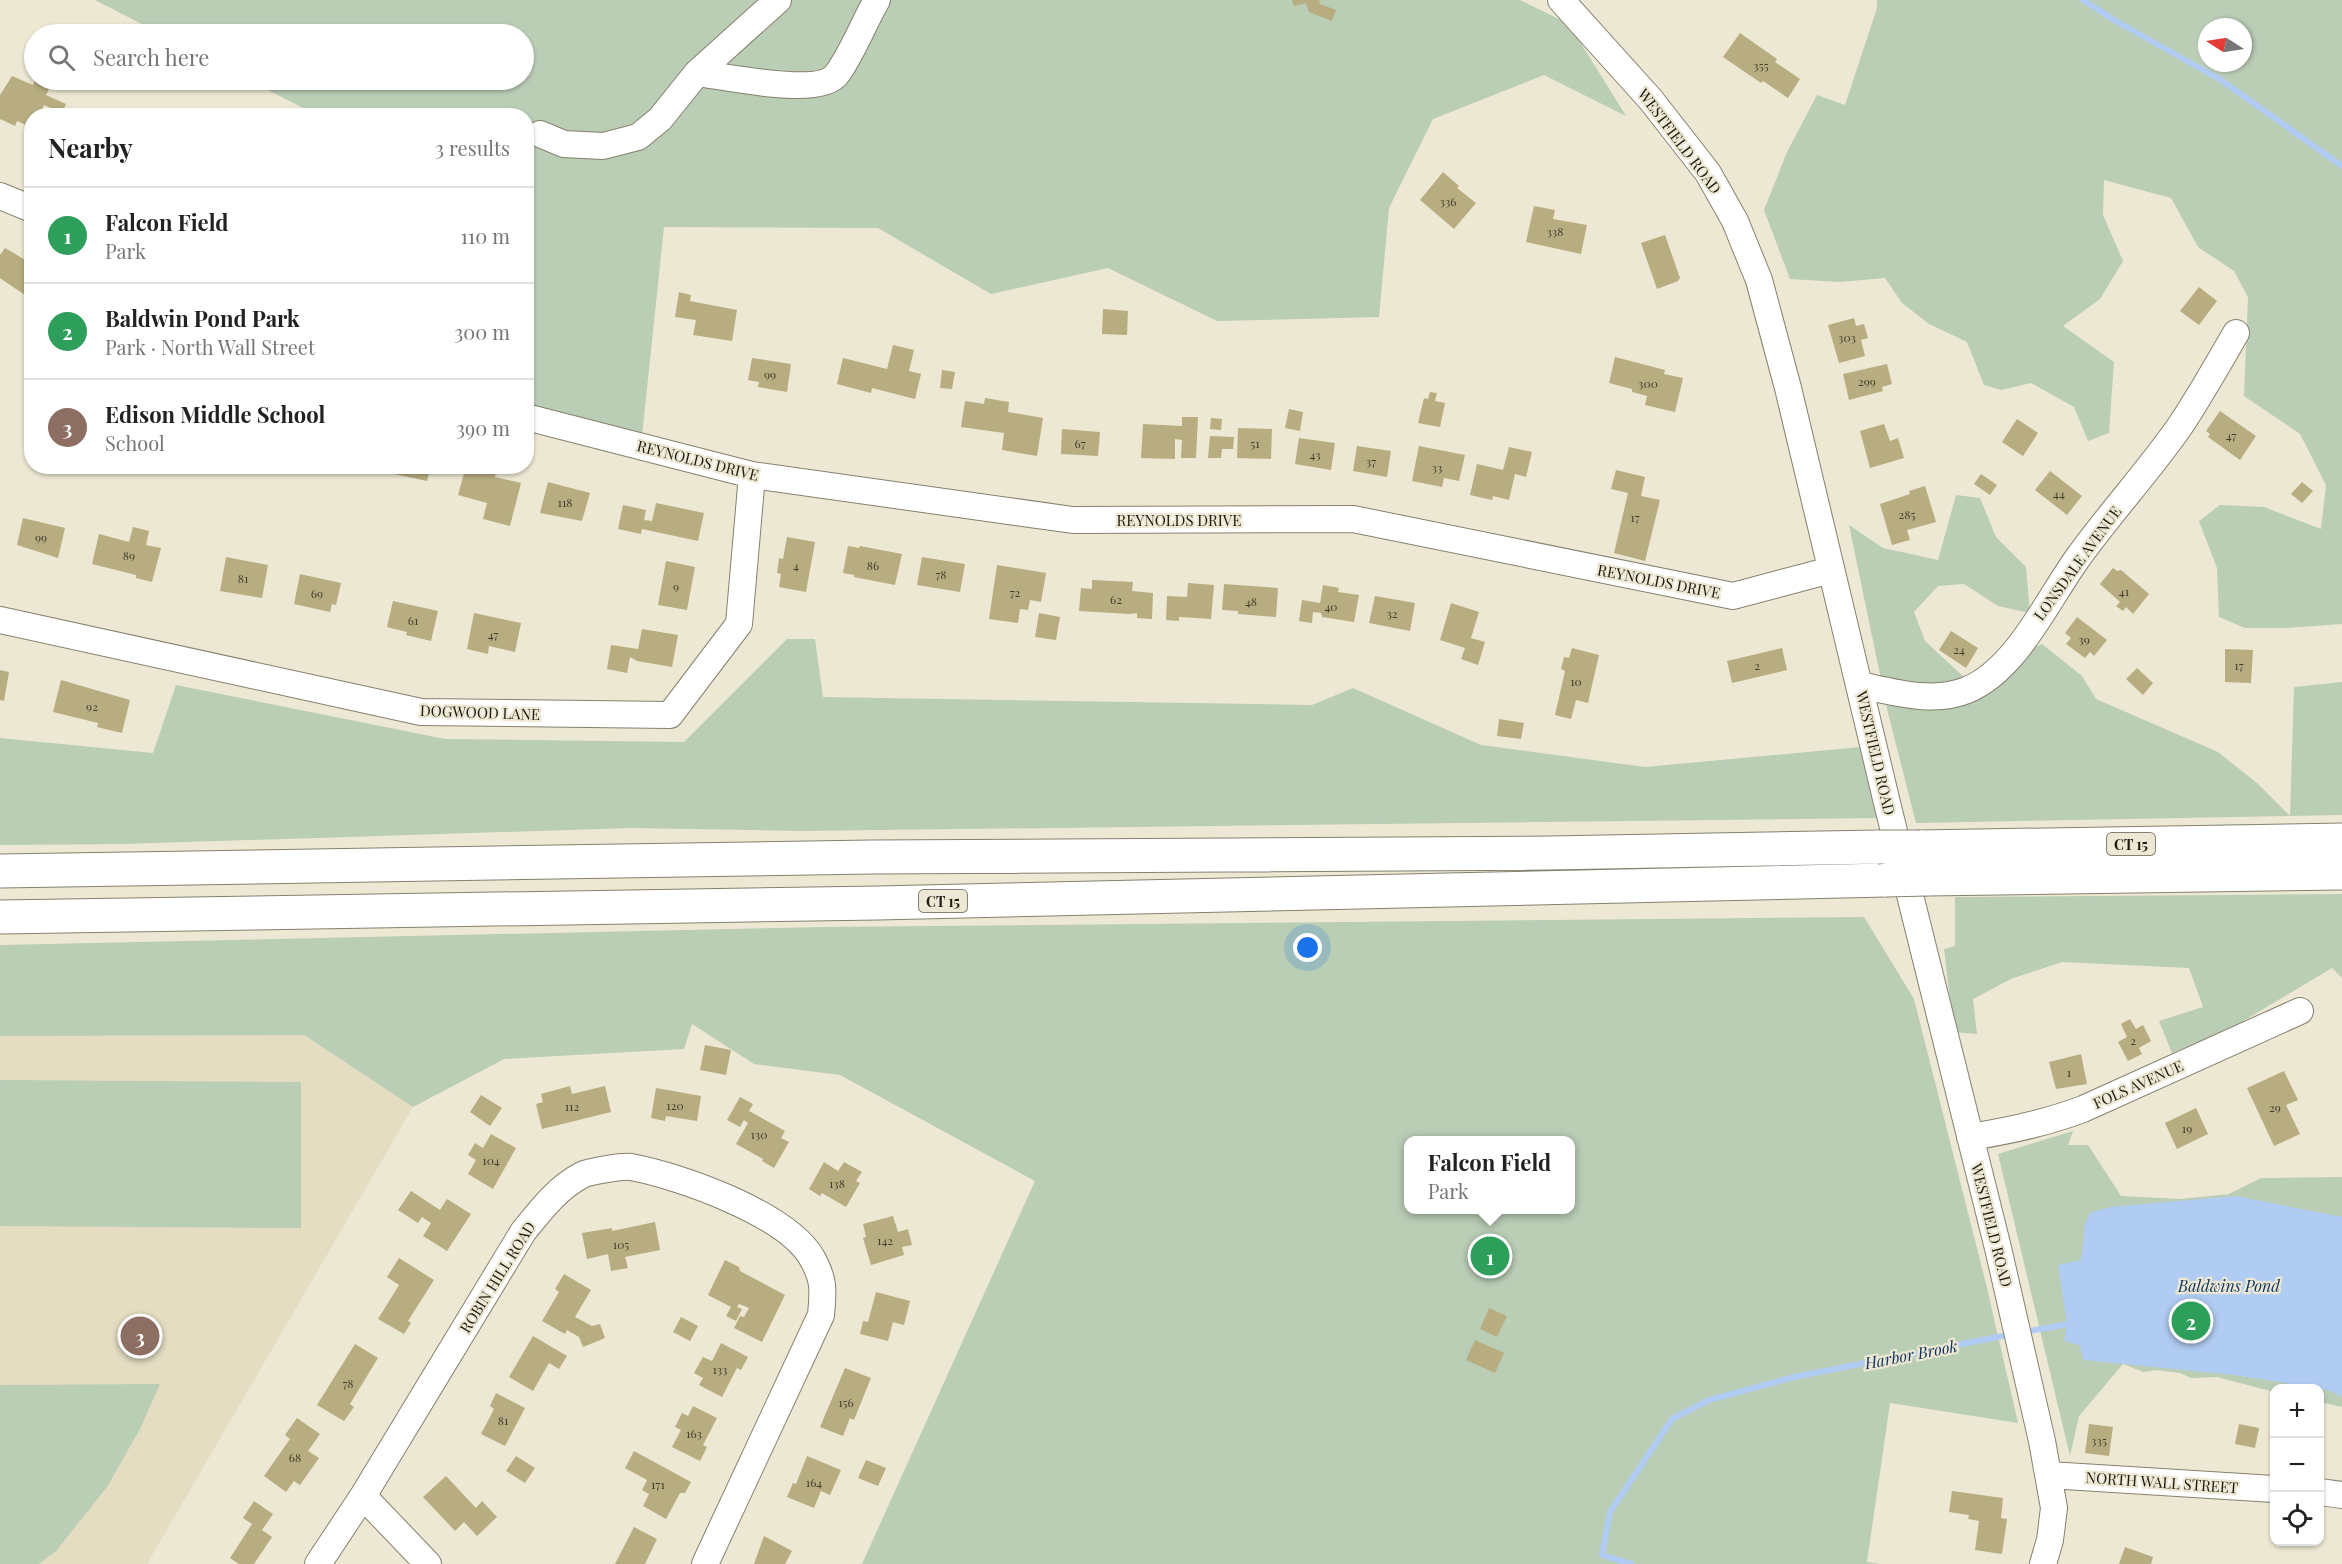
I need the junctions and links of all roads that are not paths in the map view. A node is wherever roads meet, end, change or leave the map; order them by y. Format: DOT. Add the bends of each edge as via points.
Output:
graph roads {
  1 [pos="778,0"];
  2 [pos="877,0"];
  3 [pos="1561,0"];
  4 [pos="697,73"];
  5 [pos="540,134"];
  6 [pos="0,196"];
  7 [pos="24,206"];
  8 [pos="2236,333"];
  9 [pos="534,419"];
  10 [pos="752,475"];
  11 [pos="1831,570"];
  12 [pos="0,620"];
  13 [pos="1860,685"];
  14 [pos="2342,840"];
  15 [pos="0,871"];
  16 [pos="2342,873"];
  17 [pos="0,917"];
  18 [pos="2300,1011"];
  19 [pos="1970,1137"];
  20 [pos="2049,1475"];
  21 [pos="2270,1489"];
  22 [pos="2324,1492"];
  23 [pos="2342,1494"];
  24 [pos="363,1496"];
  25 [pos="318,1564"];
  26 [pos="428,1564"];
  27 [pos="705,1564"];
  28 [pos="2043,1564"];
  1 -- 4 [label="street"];
  2 -- 4 [label="street" via="836,76 817,85"];
  3 -- 11 [label="street, WESTFIELD ROAD" via="1679,134 1735,221 1759,280 1774,333"];
  4 -- 5 [label="street" via="660,119 638,138 603,146 564,144"];
  6 -- 7 [label="street"];
  8 -- 13 [label="street, LONSDALE AVENUE" via="2178,428 1999,670 1952,696"];
  9 -- 10 [label="street, REYNOLDS DRIVE"];
  10 -- 11 [label="street, REYNOLDS DRIVE" via="1074,520 1353,519 1733,596"];
  10 -- 12 [label="street, DOGWOOD LANE" via="739,624 670,715 422,712"];
  11 -- 13 [label="street, WESTFIELD ROAD"];
  13 -- 19 [label="street, WESTFIELD ROAD"];
  14 -- 15 [label="highway, CT 15, bridge"];
  16 -- 17 [label="highway, CT 15, bridge"];
  18 -- 19 [label="street, FOLS AVENUE" via="2073,1113 2021,1129"];
  19 -- 20 [label="street, WESTFIELD ROAD"];
  20 -- 21 [label="street, NORTH WALL STREET"];
  20 -- 28 [label="street, WESTFIELD ROAD" via="2053,1524"];
  22 -- 23 [label="street"];
  24 -- 25 [label="street, ROBIN HILL ROAD"];
  24 -- 26 [label="street"];
  24 -- 27 [label="street, ROBIN HILL ROAD" via="523,1232 554,1195 583,1174 629,1167 732,1200 787,1231 811,1257 824,1285 821,1315"];
}
